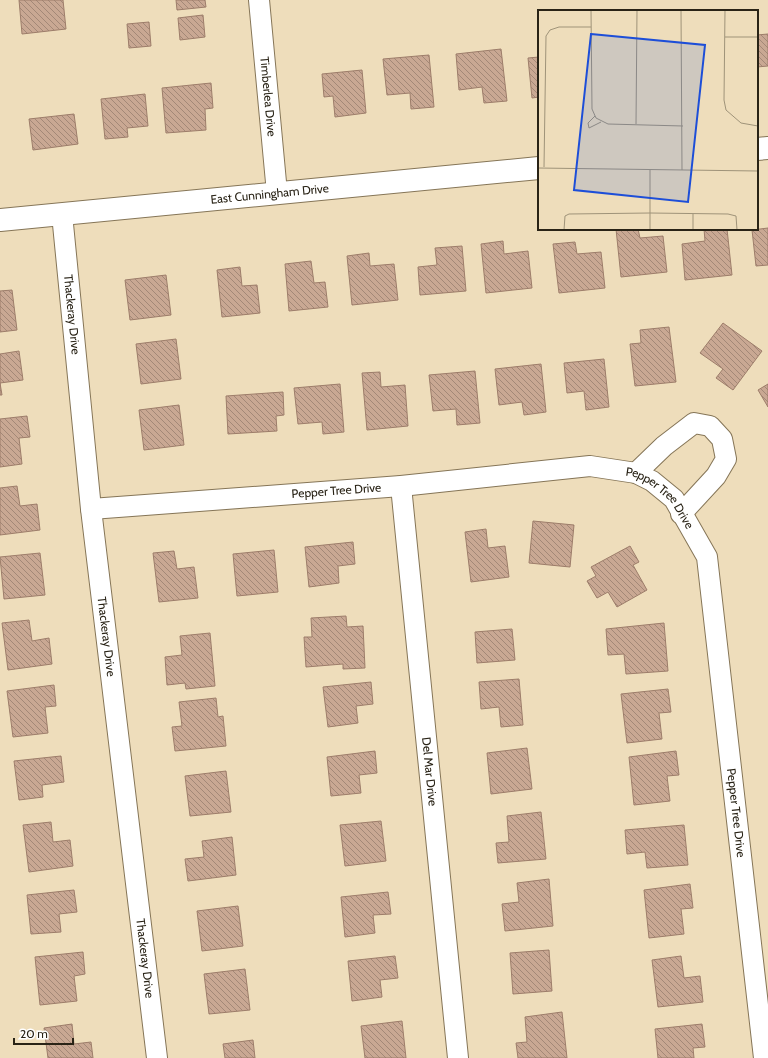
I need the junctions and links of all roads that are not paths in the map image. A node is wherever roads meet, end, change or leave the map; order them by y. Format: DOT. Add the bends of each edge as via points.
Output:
graph roads {
  1 [pos="259,0"];
  2 [pos="768,148"];
  3 [pos="758,149"];
  4 [pos="538,168"];
  5 [pos="277,193"];
  6 [pos="62,214"];
  7 [pos="0,220"];
  8 [pos="636,473"];
  9 [pos="401,486"];
  10 [pos="91,509"];
  11 [pos="681,514"];
  12 [pos="157,1058"];
  13 [pos="458,1058"];
  14 [pos="764,1058"];
  1 -- 5 [label="street, Timberlea Drive"];
  2 -- 3 [label="street"];
  4 -- 5 [label="street, East Cunningham Drive"];
  5 -- 6 [label="street, East Cunningham Drive"];
  6 -- 7 [label="street, East Cunningham Drive"];
  6 -- 10 [label="street, Thackeray Drive"];
  8 -- 9 [label="street, Pepper Tree Drive" via="590,466"];
  8 -- 11 [label="street, Pepper Tree Drive" via="652,481 674,499"];
  8 -- 11 [label="street" via="664,446 694,424 710,426 722,439 726,459 716,476"];
  9 -- 10 [label="street, Pepper Tree Drive"];
  9 -- 13 [label="street, Del Mar Drive"];
  10 -- 12 [label="street, Thackeray Drive"];
  11 -- 14 [label="street, Pepper Tree Drive" via="707,557"];
}
